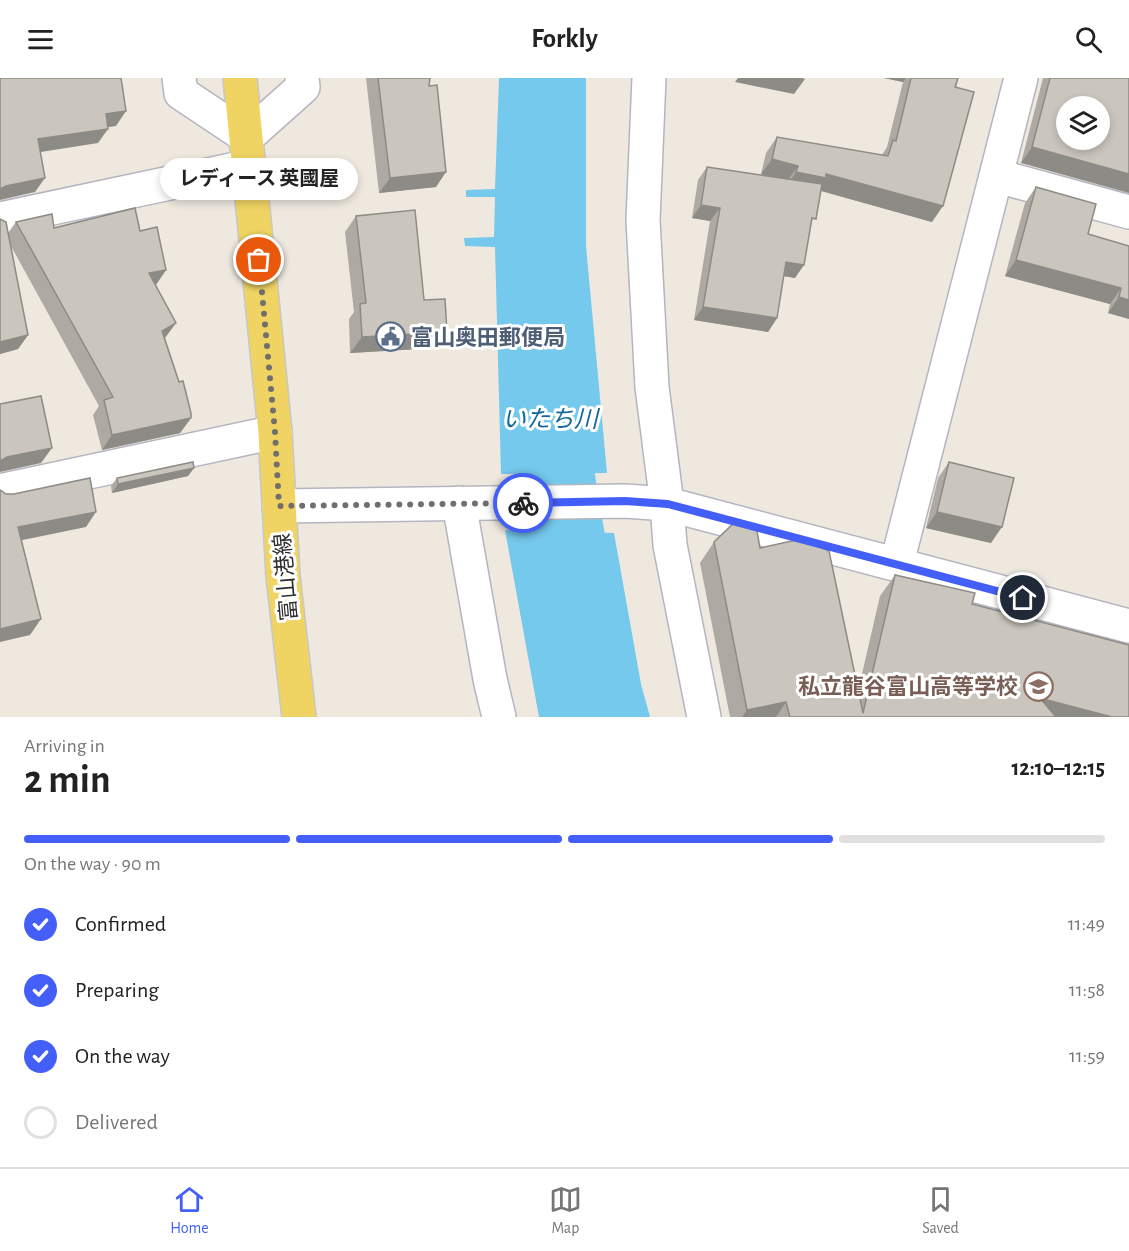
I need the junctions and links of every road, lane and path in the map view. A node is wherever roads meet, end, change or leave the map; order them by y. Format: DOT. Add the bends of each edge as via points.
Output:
graph roads {
  1 [pos="179,78"];
  2 [pos="240,78"];
  3 [pos="302,78"];
  4 [pos="649,78"];
  5 [pos="1021,78"];
  6 [pos="248,152"];
  7 [pos="997,176"];
  8 [pos="1129,212"];
  9 [pos="0,219"];
  10 [pos="275,432"];
  11 [pos="0,491"];
  12 [pos="467,503"];
  13 [pos="668,504"];
  14 [pos="279,506"];
  15 [pos="897,563"];
  16 [pos="1129,626"];
  17 [pos="299,717"];
  18 [pos="498,717"];
  19 [pos="704,717"];
  1 -- 6 [label="street" via="181,93"];
  2 -- 6 [label="main road, 富山港線"];
  3 -- 6 [label="street" via="303,87"];
  4 -- 13 [label="street" via="643,220 652,387"];
  5 -- 7 [label="street"];
  6 -- 9 [label="street"];
  6 -- 10 [label="main road, 富山港線"];
  7 -- 8 [label="street"];
  7 -- 15 [label="street"];
  10 -- 11 [label="street"];
  10 -- 14 [label="main road, 富山港線"];
  12 -- 13 [label="street"];
  12 -- 14 [label="street"];
  12 -- 18 [label="street"];
  13 -- 15 [label="street"];
  13 -- 19 [label="street" via="670,545"];
  14 -- 17 [label="main road, 富山港線"];
  15 -- 16 [label="street"];
}
